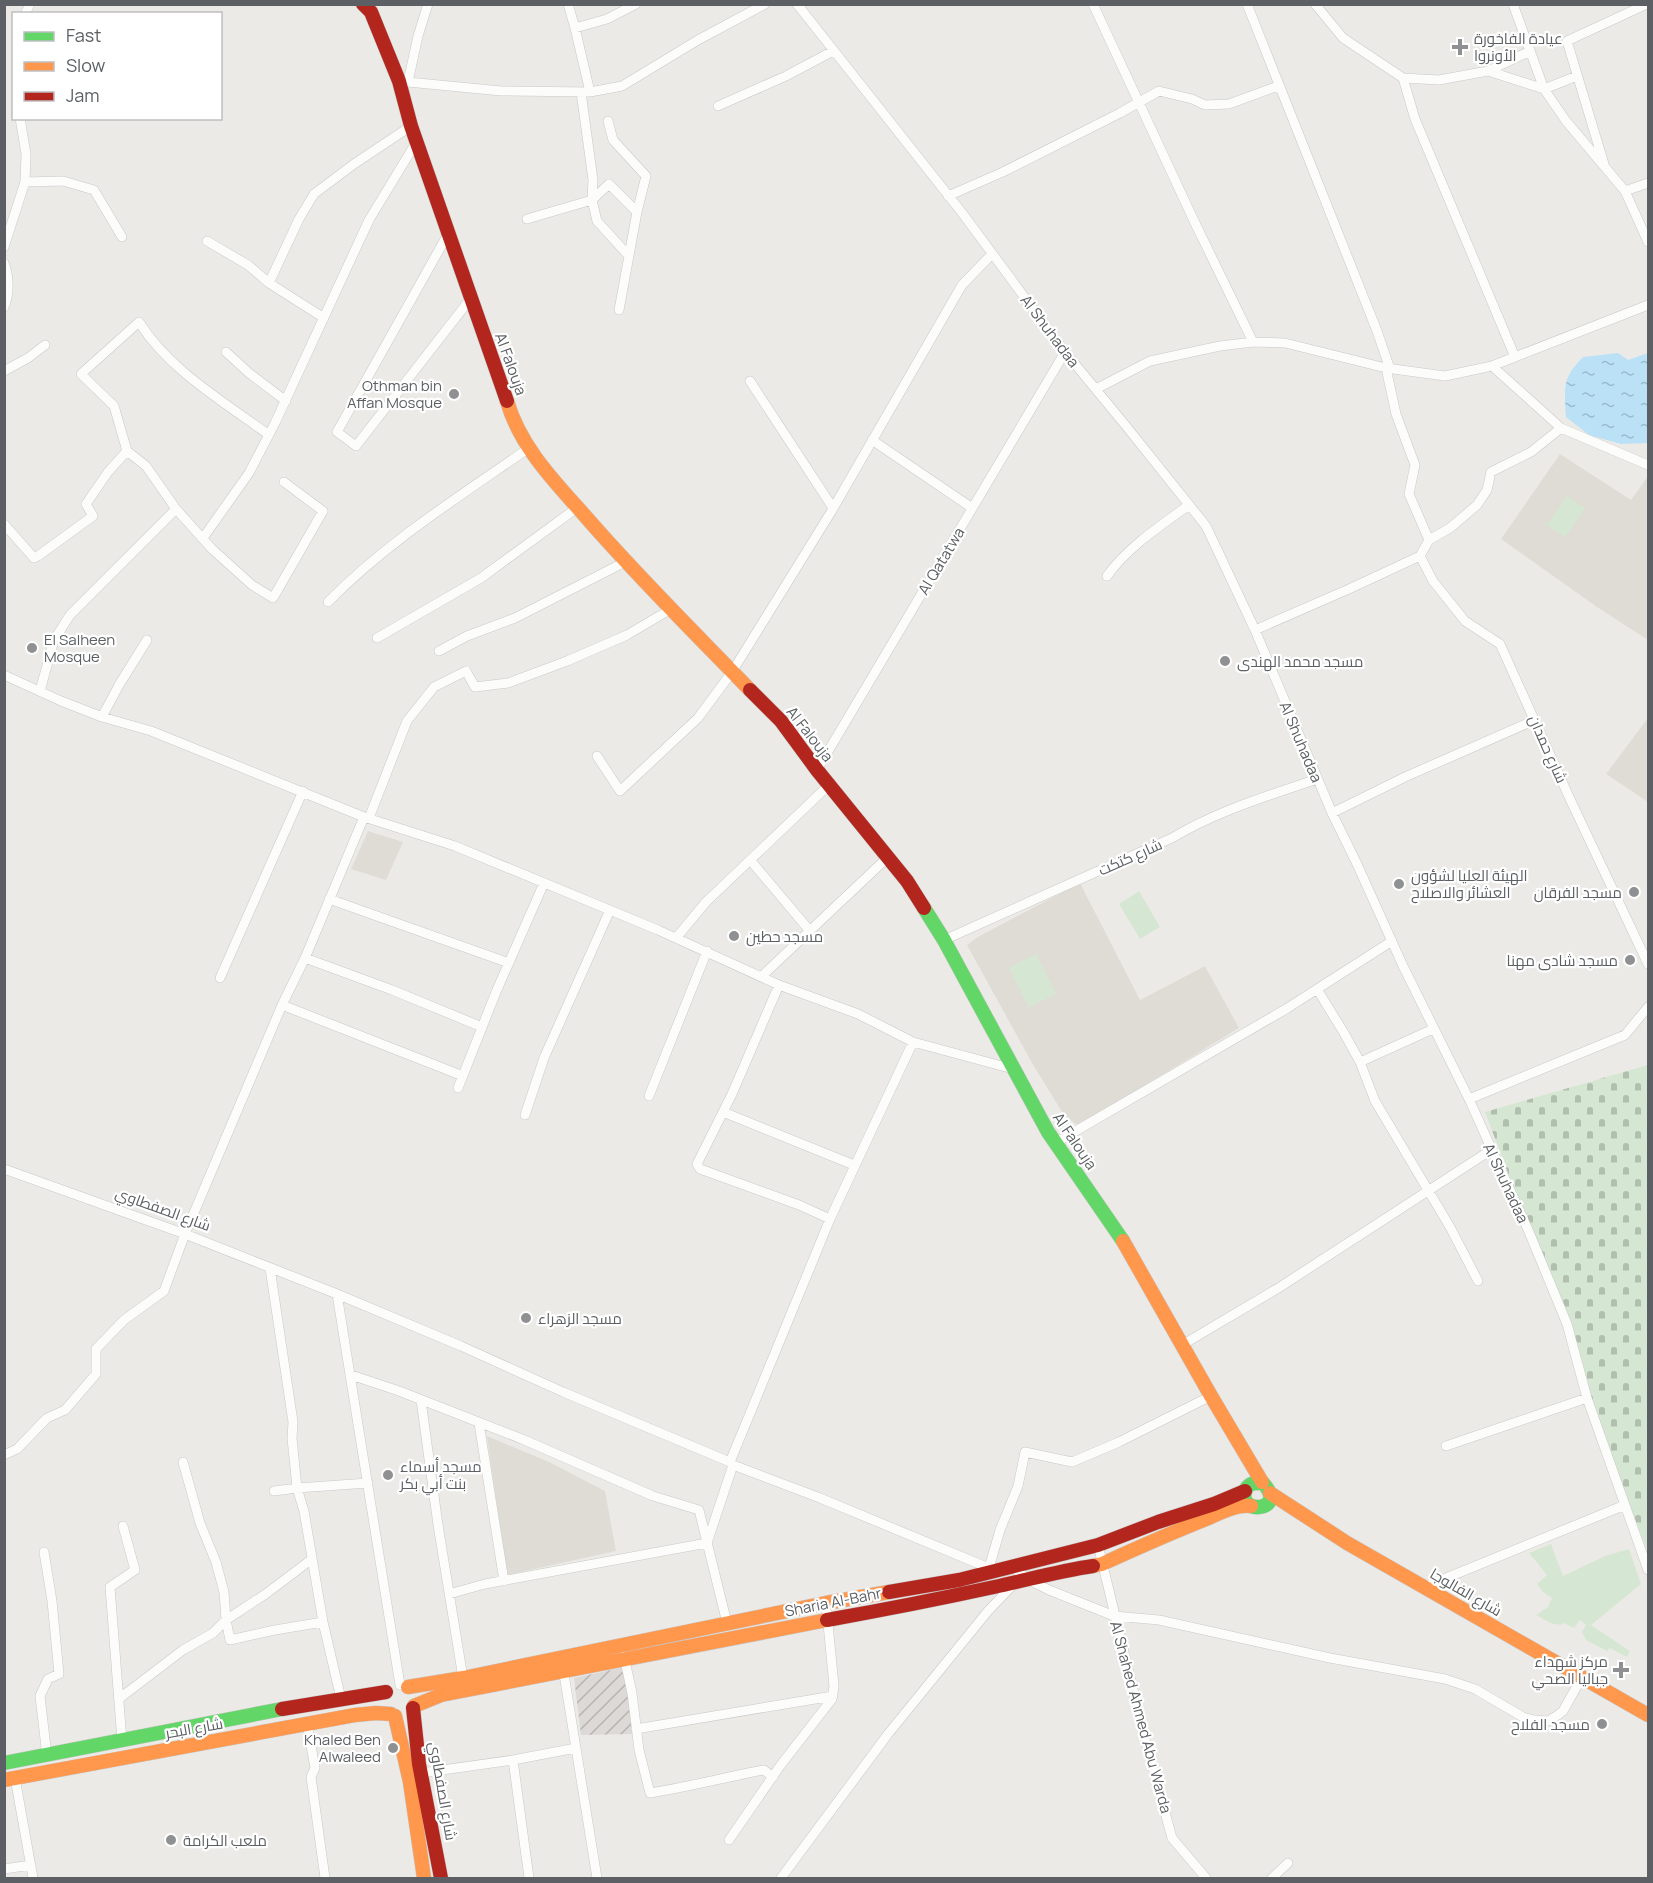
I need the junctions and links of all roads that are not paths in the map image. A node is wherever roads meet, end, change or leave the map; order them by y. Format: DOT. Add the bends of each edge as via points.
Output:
graph roads {
  1 [pos="363,4"];
  2 [pos="428,4"];
  3 [pos="568,4"];
  4 [pos="636,4"];
  5 [pos="765,4"];
  6 [pos="797,4"];
  7 [pos="1093,4"];
  8 [pos="1247,4"];
  9 [pos="1314,4"];
  10 [pos="1512,4"];
  11 [pos="1643,5"];
  12 [pos="575,28"];
  13 [pos="833,51"];
  14 [pos="1530,51"];
  15 [pos="1488,71"];
  16 [pos="1577,76"];
  17 [pos="1403,78"];
  18 [pos="404,81"];
  19 [pos="1278,86"];
  20 [pos="1544,90"];
  21 [pos="586,92"];
  22 [pos="1138,102"];
  23 [pos="718,106"];
  24 [pos="20,120"];
  25 [pos="608,121"];
  26 [pos="411,126"];
  27 [pos="417,141"];
  28 [pos="1605,168"];
  29 [pos="25,182"];
  30 [pos="1648,183"];
  31 [pos="1625,191"];
  32 [pos="948,196"];
  33 [pos="592,200"];
  34 [pos="637,212"];
  35 [pos="527,219"];
  36 [pos="448,234"];
  37 [pos="122,237"];
  38 [pos="207,241"];
  39 [pos="1648,242"];
  40 [pos="4,247"];
  41 [pos="992,254"];
  42 [pos="628,255"];
  43 [pos="4,263"];
  44 [pos="269,284"];
  45 [pos="471,298"];
  46 [pos="1648,305"];
  47 [pos="4,307"];
  48 [pos="619,310"];
  49 [pos="324,318"];
  50 [pos="1253,342"];
  51 [pos="45,345"];
  52 [pos="226,352"];
  53 [pos="1065,352"];
  54 [pos="1515,357"];
  55 [pos="1492,366"];
  56 [pos="1388,369"];
  57 [pos="4,371"];
  58 [pos="750,381"];
  59 [pos="1096,389"];
  60 [pos="286,401"];
  61 [pos="1561,429"];
  62 [pos="269,435"];
  63 [pos="872,440"];
  64 [pos="529,448"];
  65 [pos="127,451"];
  66 [pos="1648,465"];
  67 [pos="284,482"];
  68 [pos="1189,505"];
  69 [pos="578,507"];
  70 [pos="833,508"];
  71 [pos="972,508"];
  72 [pos="176,509"];
  73 [pos="4,524"];
  74 [pos="203,538"];
  75 [pos="1429,540"];
  76 [pos="1420,556"];
  77 [pos="626,562"];
  78 [pos="1107,576"];
  79 [pos="328,603"];
  80 [pos="671,609"];
  81 [pos="1255,630"];
  82 [pos="377,638"];
  83 [pos="147,640"];
  84 [pos="439,651"];
  85 [pos="732,672"];
  86 [pos="4,675"];
  87 [pos="40,691"];
  88 [pos="102,717"];
  89 [pos="1535,720"];
  90 [pos="597,756"];
  91 [pos="817,770"];
  92 [pos="1317,779"];
  93 [pos="830,784"];
  94 [pos="303,791"];
  95 [pos="1332,813"];
  96 [pos="367,818"];
  97 [pos="888,857"];
  98 [pos="751,861"];
  99 [pos="544,883"];
  100 [pos="329,899"];
  101 [pos="610,910"];
  102 [pos="810,931"];
  103 [pos="676,938"];
  104 [pos="944,940"];
  105 [pos="1392,941"];
  106 [pos="707,951"];
  107 [pos="305,958"];
  108 [pos="509,963"];
  109 [pos="1648,964"];
  110 [pos="762,976"];
  111 [pos="220,978"];
  112 [pos="779,984"];
  113 [pos="1317,989"];
  114 [pos="282,1005"];
  115 [pos="1648,1007"];
  116 [pos="482,1027"];
  117 [pos="1433,1029"];
  118 [pos="913,1042"];
  119 [pos="1360,1062"];
  120 [pos="1013,1069"];
  121 [pos="463,1076"];
  122 [pos="458,1088"];
  123 [pos="649,1096"];
  124 [pos="1469,1100"];
  125 [pos="723,1112"];
  126 [pos="525,1115"];
  127 [pos="1055,1143"];
  128 [pos="1491,1150"];
  129 [pos="854,1165"];
  130 [pos="4,1169"];
  131 [pos="1428,1189"];
  132 [pos="830,1219"];
  133 [pos="185,1234"];
  134 [pos="270,1268"];
  135 [pos="1478,1281"];
  136 [pos="337,1294"];
  137 [pos="1182,1345"];
  138 [pos="351,1375"];
  139 [pos="1211,1396"];
  140 [pos="1587,1398"];
  141 [pos="421,1400"];
  142 [pos="479,1423"];
  143 [pos="1446,1446"];
  144 [pos="4,1455"];
  145 [pos="183,1462"];
  146 [pos="731,1463"];
  147 [pos="368,1483"];
  148 [pos="297,1488"];
  149 [pos="1267,1488"];
  150 [pos="274,1491"];
  151 [pos="1245,1491"];
  152 [pos="1625,1505"];
  153 [pos="1251,1506"];
  154 [pos="123,1527"];
  155 [pos="707,1543"];
  156 [pos="1098,1545"];
  157 [pos="44,1552"];
  158 [pos="312,1559"];
  159 [pos="1102,1564"];
  160 [pos="1647,1564"];
  161 [pos="1013,1567"];
  162 [pos="989,1570"];
  163 [pos="1029,1580"];
  164 [pos="504,1581"];
  165 [pos="1014,1583"];
  166 [pos="1424,1587"];
  167 [pos="449,1594"];
  168 [pos="826,1604"];
  169 [pos="1114,1616"];
  170 [pos="226,1620"];
  171 [pos="827,1620"];
  172 [pos="323,1622"];
  173 [pos="728,1623"];
  174 [pos="623,1652"];
  175 [pos="562,1664"];
  176 [pos="1582,1677"];
  177 [pos="463,1678"];
  178 [pos="404,1686"];
  179 [pos="386,1692"];
  180 [pos="833,1696"];
  181 [pos="120,1698"];
  182 [pos="341,1699"];
  183 [pos="413,1707"];
  184 [pos="1648,1714"];
  185 [pos="393,1715"];
  186 [pos="307,1724"];
  187 [pos="636,1729"];
  188 [pos="122,1741"];
  189 [pos="576,1748"];
  190 [pos="47,1756"];
  191 [pos="513,1760"];
  192 [pos="4,1763"];
  193 [pos="421,1773"];
  194 [pos="772,1777"];
  195 [pos="10,1779"];
  196 [pos="729,1840"];
  197 [pos="1288,1863"];
  198 [pos="31,1865"];
  199 [pos="4,1869"];
  200 [pos="33,1878"];
  201 [pos="325,1878"];
  202 [pos="424,1878"];
  203 [pos="441,1878"];
  204 [pos="529,1878"];
  205 [pos="597,1878"];
  206 [pos="781,1878"];
  207 [pos="1206,1878"];
  208 [pos="1272,1878"];
  1 -- 18 [label="main road, Al Falouja" via="371,12"];
  2 -- 18 [label="street"];
  3 -- 12 [label="street"];
  4 -- 12 [label="street" via="607,19"];
  5 -- 21 [label="street" via="622,86"];
  6 -- 13 [label="street, Al Shuhadaa"];
  7 -- 22 [label="street"];
  8 -- 19 [label="street"];
  9 -- 17 [label="street" via="1343,38"];
  10 -- 14 [label="street"];
  11 -- 16 [label="street" via="1567,41"];
  12 -- 21 [label="street"];
  13 -- 23 [label="street"];
  13 -- 32 [label="street, Al Shuhadaa"];
  14 -- 15 [label="street"];
  14 -- 20 [label="street"];
  15 -- 17 [label="street" via="1439,80"];
  15 -- 20 [label="street"];
  16 -- 20 [label="street"];
  16 -- 28 [label="street"];
  17 -- 54 [label="street" via="1415,119"];
  18 -- 21 [label="street" via="501,92"];
  18 -- 26 [label="main road, Al Falouja"];
  19 -- 22 [label="street" via="1228,104 1205,105 1159,91"];
  19 -- 56 [label="street" via="1377,331"];
  20 -- 28 [label="street"];
  21 -- 33 [label="street" via="594,180"];
  22 -- 32 [label="street"];
  22 -- 50 [label="street"];
  24 -- 29 [label="street" via="26,154"];
  25 -- 34 [label="street" via="613,140 646,176"];
  26 -- 27 [label="main road, Al Falouja"];
  26 -- 44 [label="street" via="314,194"];
  27 -- 36 [label="main road, Al Falouja"];
  27 -- 49 [label="street" via="369,220"];
  28 -- 31 [label="street"];
  29 -- 37 [label="street" via="63,182 94,190"];
  29 -- 40 [label="street"];
  30 -- 31 [label="street"];
  31 -- 39 [label="street"];
  32 -- 41 [label="street, Al Shuhadaa"];
  33 -- 34 [label="street" via="609,184"];
  33 -- 35 [label="street"];
  33 -- 42 [label="street" via="597,221"];
  34 -- 42 [label="street"];
  36 -- 45 [label="main road, Al Falouja"];
  36 -- 45 [label="street" via="337,432 356,446"];
  38 -- 44 [label="street" via="248,265"];
  41 -- 53 [label="street, Al Shuhadaa"];
  41 -- 63 [label="street" via="962,285"];
  42 -- 48 [label="street"];
  43 -- 47 [label="street" via="8,272"];
  44 -- 49 [label="street"];
  45 -- 64 [label="main road, Al Falouja" via="513,421"];
  46 -- 54 [label="street"];
  49 -- 60 [label="street"];
  50 -- 56 [label="street" via="1285,343"];
  50 -- 59 [label="street" via="1150,361"];
  51 -- 57 [label="street"];
  52 -- 60 [label="street"];
  53 -- 59 [label="street, Al Shuhadaa"];
  53 -- 71 [label="street, Al Qatatwa"];
  54 -- 55 [label="street"];
  55 -- 56 [label="street" via="1445,376"];
  55 -- 61 [label="street"];
  56 -- 75 [label="street" via="1396,414 1415,465 1409,494"];
  58 -- 70 [label="street"];
  59 -- 68 [label="street, Al Shuhadaa"];
  60 -- 62 [label="street"];
  61 -- 66 [label="street"];
  61 -- 75 [label="street" via="1531,452 1491,472 1487,490 1477,505"];
  62 -- 65 [label="street" via="169,359 139,322 81,374 114,406"];
  62 -- 74 [label="street" via="249,473"];
  63 -- 70 [label="street"];
  63 -- 71 [label="street"];
  64 -- 69 [label="main road, Al Falouja"];
  64 -- 79 [label="street" via="381,554"];
  65 -- 72 [label="street" via="146,466"];
  65 -- 73 [label="street" via="87,504 93,516 38,556 34,558"];
  67 -- 74 [label="street" via="323,511 273,598 252,585"];
  68 -- 78 [label="street" via="1117,562"];
  68 -- 81 [label="street, Al Shuhadaa" via="1206,526"];
  69 -- 77 [label="main road, Al Falouja"];
  69 -- 82 [label="street" via="481,578"];
  70 -- 85 [label="street"];
  71 -- 91 [label="street, Al Qatatwa"];
  72 -- 74 [label="street"];
  72 -- 87 [label="street" via="70,615 54,640"];
  75 -- 76 [label="street"];
  76 -- 81 [label="street"];
  76 -- 89 [label="street, شارع حمدان" via="1433,581 1465,621 1500,644"];
  77 -- 80 [label="main road, Al Falouja"];
  77 -- 84 [label="street"];
  80 -- 85 [label="main road, Al Falouja"];
  80 -- 96 [label="street" via="627,635 508,683 475,687 465,671 434,687 407,721"];
  81 -- 92 [label="street, Al Shuhadaa"];
  83 -- 88 [label="street"];
  85 -- 90 [label="street" via="698,718 620,791"];
  85 -- 91 [label="main road, Al Falouja" via="781,721"];
  86 -- 87 [label="street"];
  87 -- 88 [label="street"];
  88 -- 94 [label="street" via="151,731"];
  89 -- 95 [label="street"];
  89 -- 109 [label="street, شارع حمدان"];
  91 -- 93 [label="main road, Al Falouja"];
  92 -- 95 [label="street, Al Shuhadaa"];
  92 -- 104 [label="street, شارع كتكت" via="1195,825"];
  93 -- 97 [label="main road, Al Falouja"];
  93 -- 98 [label="street"];
  94 -- 96 [label="street"];
  94 -- 111 [label="street"];
  95 -- 105 [label="street, Al Shuhadaa"];
  96 -- 99 [label="street" via="455,846"];
  96 -- 100 [label="street"];
  97 -- 102 [label="street"];
  97 -- 104 [label="main road, Al Falouja"];
  98 -- 102 [label="street"];
  98 -- 103 [label="street" via="706,902"];
  99 -- 101 [label="street"];
  99 -- 108 [label="street"];
  100 -- 107 [label="street"];
  100 -- 108 [label="street"];
  101 -- 103 [label="street"];
  101 -- 126 [label="street" via="544,1058"];
  102 -- 110 [label="street"];
  103 -- 106 [label="street"];
  104 -- 120 [label="main road, Al Falouja"];
  105 -- 113 [label="street"];
  105 -- 117 [label="street, Al Shuhadaa"];
  106 -- 110 [label="street"];
  106 -- 123 [label="street"];
  107 -- 114 [label="street"];
  107 -- 116 [label="street"];
  108 -- 116 [label="street"];
  110 -- 112 [label="street"];
  112 -- 118 [label="street" via="858,1014"];
  112 -- 125 [label="street"];
  113 -- 119 [label="street"];
  113 -- 127 [label="street"];
  114 -- 121 [label="street"];
  114 -- 133 [label="street"];
  115 -- 124 [label="street" via="1624,1035"];
  116 -- 121 [label="street"];
  117 -- 119 [label="street"];
  117 -- 124 [label="street, Al Shuhadaa"];
  118 -- 120 [label="street"];
  118 -- 132 [label="street"];
  119 -- 131 [label="street" via="1375,1101"];
  120 -- 127 [label="main road, Al Falouja"];
  121 -- 122 [label="street"];
  124 -- 128 [label="street, Al Shuhadaa"];
  125 -- 129 [label="street"];
  125 -- 132 [label="street" via="698,1164 700,1169"];
  127 -- 137 [label="main road, Al Falouja" via="1116,1228"];
  128 -- 131 [label="street"];
  128 -- 140 [label="street, Al Shuhadaa" via="1567,1324"];
  130 -- 133 [label="street, شارع الصفطاوي"];
  131 -- 135 [label="street"];
  131 -- 137 [label="street" via="1280,1287"];
  132 -- 146 [label="street"];
  133 -- 134 [label="street, شارع الصفطاوي"];
  133 -- 144 [label="street" via="164,1291 124,1320 96,1350 96,1374 65,1410 47,1418 16,1449"];
  134 -- 136 [label="street, شارع الصفطاوي"];
  134 -- 148 [label="street" via="293,1422"];
  136 -- 138 [label="street"];
  136 -- 146 [label="street, شارع الصفطاوي"];
  137 -- 139 [label="main road, Al Falouja"];
  138 -- 141 [label="street"];
  138 -- 147 [label="street"];
  139 -- 149 [label="main road, Al Falouja"];
  139 -- 162 [label="street" via="1072,1462 1025,1452 1018,1486"];
  140 -- 143 [label="street"];
  140 -- 152 [label="street, Al Shuhadaa"];
  141 -- 142 [label="street"];
  141 -- 167 [label="street"];
  142 -- 155 [label="street" via="653,1496 699,1510"];
  142 -- 164 [label="street"];
  145 -- 170 [label="street" via="225,1592"];
  146 -- 155 [label="street"];
  146 -- 162 [label="street, شارع الصفطاوي"];
  147 -- 148 [label="street"];
  147 -- 178 [label="street"];
  148 -- 150 [label="street"];
  148 -- 158 [label="street"];
  149 -- 151 [label="main road" via="1259,1482"];
  149 -- 153 [label="main road" via="1269,1501 1263,1507"];
  149 -- 166 [label="main road, شارع الفالوجا" via="1347,1542"];
  151 -- 153 [label="main road"];
  151 -- 156 [label="main road, Sharia Al-Bahr"];
  152 -- 160 [label="street, Al Shuhadaa"];
  152 -- 166 [label="street"];
  153 -- 159 [label="main road, Sharia Al-Bahr" via="1228,1510"];
  154 -- 181 [label="street" via="135,1570 110,1587"];
  155 -- 164 [label="street"];
  155 -- 173 [label="street"];
  156 -- 159 [label="street, Al Shahed Ahmed Abu Warda"];
  156 -- 161 [label="main road, Sharia Al-Bahr"];
  157 -- 190 [label="street" via="59,1674 48,1679 40,1695"];
  158 -- 170 [label="street"];
  158 -- 172 [label="street"];
  159 -- 163 [label="main road, Sharia Al-Bahr"];
  159 -- 169 [label="street, Al Shahed Ahmed Abu Warda"];
  161 -- 162 [label="main road, Sharia Al-Bahr"];
  161 -- 163 [label="street"];
  162 -- 168 [label="main road, Sharia Al-Bahr" via="959,1581"];
  163 -- 165 [label="main road, Sharia Al-Bahr"];
  163 -- 169 [label="street"];
  164 -- 167 [label="street"];
  165 -- 171 [label="main road, Sharia Al-Bahr"];
  165 -- 206 [label="street" via="888,1734"];
  166 -- 176 [label="main road, شارع الفالوجا"];
  167 -- 177 [label="street"];
  168 -- 171 [label="street"];
  168 -- 173 [label="main road, Sharia Al-Bahr"];
  169 -- 176 [label="street" via="1159,1620 1445,1679 1475,1689 1523,1717 1542,1721 1563,1711"];
  169 -- 207 [label="street, Al Shahed Ahmed Abu Warda" via="1172,1838"];
  170 -- 172 [label="street" via="230,1640"];
  170 -- 181 [label="street"];
  171 -- 174 [label="main road, Sharia Al-Bahr"];
  171 -- 180 [label="street"];
  172 -- 182 [label="street"];
  173 -- 174 [label="main road, Sharia Al-Bahr"];
  174 -- 175 [label="main road, Sharia Al-Bahr"];
  174 -- 187 [label="street"];
  175 -- 177 [label="main road, Sharia Al-Bahr"];
  175 -- 183 [label="main road, Sharia Al-Bahr" via="441,1695"];
  175 -- 189 [label="street"];
  176 -- 184 [label="main road, شارع الفالوجا"];
  177 -- 178 [label="main road, Sharia Al-Bahr"];
  178 -- 179 [label="main road" via="395,1685"];
  178 -- 183 [label="main road" via="413,1693"];
  179 -- 182 [label="main road, شارع البحر"];
  179 -- 185 [label="main road" via="384,1706"];
  180 -- 187 [label="street"];
  180 -- 194 [label="street"];
  181 -- 188 [label="street"];
  182 -- 188 [label="main road, شارع البحر"];
  183 -- 185 [label="main road" via="405,1715"];
  183 -- 193 [label="main road, شارع الصفطاوي"];
  185 -- 186 [label="main road, شارع البحر" via="376,1713"];
  185 -- 202 [label="main road, شارع الصفطاوي" via="410,1782"];
  186 -- 195 [label="main road, شارع البحر"];
  186 -- 201 [label="street"];
  187 -- 194 [label="street" via="650,1793 764,1770"];
  188 -- 190 [label="main road, شارع البحر"];
  189 -- 191 [label="street"];
  189 -- 205 [label="street"];
  190 -- 192 [label="main road, شارع البحر"];
  191 -- 193 [label="street"];
  191 -- 204 [label="street"];
  193 -- 203 [label="main road, شارع الصفطاوي"];
  194 -- 196 [label="street"];
  195 -- 198 [label="street"];
  197 -- 208 [label="street"];
  198 -- 199 [label="street"];
  198 -- 200 [label="street"];
}
